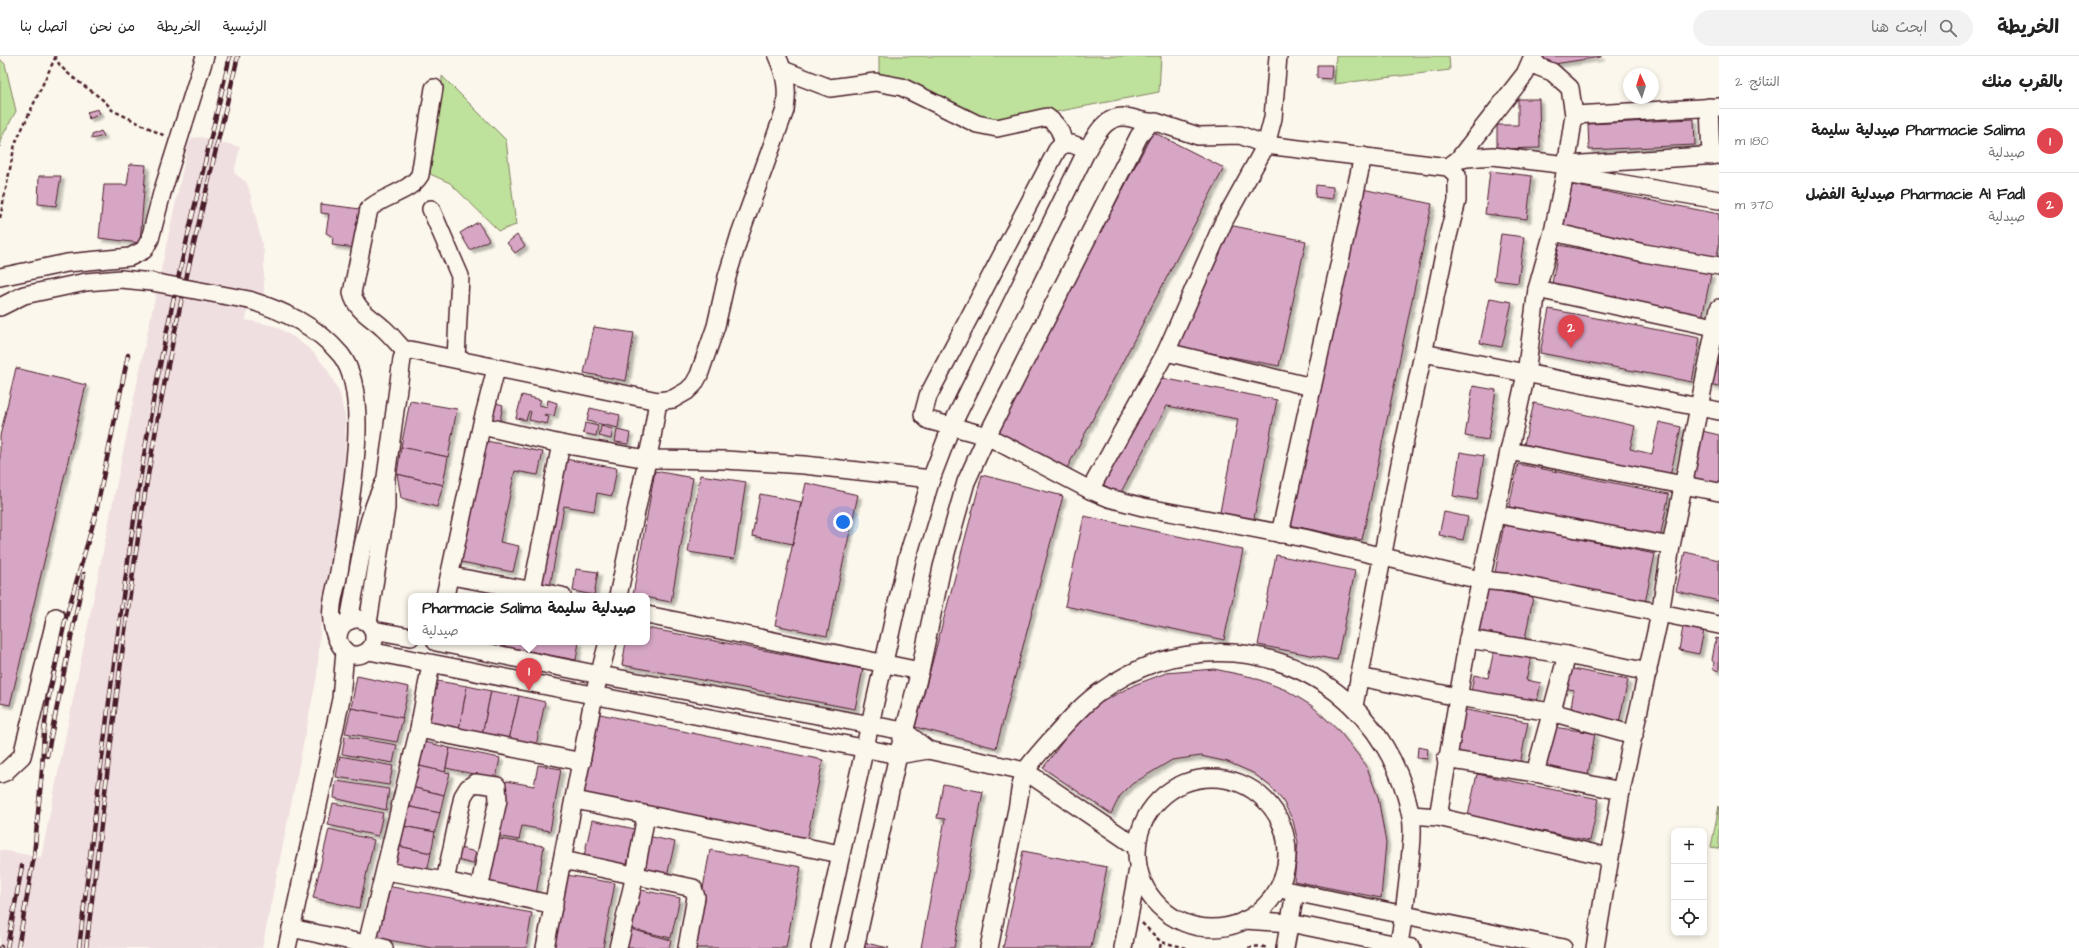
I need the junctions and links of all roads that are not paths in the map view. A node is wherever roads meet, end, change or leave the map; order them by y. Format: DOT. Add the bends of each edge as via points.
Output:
graph roads {
  1 [pos="205,56"];
  2 [pos="1278,56"];
  3 [pos="1533,57"];
  4 [pos="782,61"];
  5 [pos="434,88"];
  6 [pos="1714,107"];
  7 [pos="1574,115"];
  8 [pos="1150,123"];
  9 [pos="1063,144"];
  10 [pos="1266,144"];
  11 [pos="1087,150"];
  12 [pos="1362,156"];
  13 [pos="1715,156"];
  14 [pos="1453,163"];
  15 [pos="1566,170"];
  16 [pos="1719,200"];
  17 [pos="431,209"];
  18 [pos="1553,232"];
  19 [pos="1719,266"];
  20 [pos="0,277"];
  21 [pos="1537,289"];
  22 [pos="0,307"];
  23 [pos="1719,308"];
  24 [pos="1717,328"];
  25 [pos="405,352"];
  26 [pos="1166,352"];
  27 [pos="1424,353"];
  28 [pos="456,360"];
  29 [pos="496,369"];
  30 [pos="1526,374"];
  31 [pos="1312,387"];
  32 [pos="658,401"];
  33 [pos="1699,408"];
  34 [pos="1719,411"];
  35 [pos="482,426"];
  36 [pos="951,427"];
  37 [pos="987,436"];
  38 [pos="561,444"];
  39 [pos="1509,451"];
  40 [pos="647,460"];
  41 [pos="386,477"];
  42 [pos="931,479"];
  43 [pos="1683,485"];
  44 [pos="1090,490"];
  45 [pos="1719,492"];
  46 [pos="1495,514"];
  47 [pos="1280,534"];
  48 [pos="1671,546"];
  49 [pos="1383,556"];
  50 [pos="339,574"];
  51 [pos="451,576"];
  52 [pos="1480,580"];
  53 [pos="532,590"];
  54 [pos="446,593"];
  55 [pos="547,593"];
  56 [pos="619,593"];
  57 [pos="1660,614"];
  58 [pos="650,616"];
  59 [pos="56,618"];
  60 [pos="347,621"];
  61 [pos="1719,625"];
  62 [pos="370,626"];
  63 [pos="408,636"];
  64 [pos="1468,639"];
  65 [pos="451,645"];
  66 [pos="607,645"];
  67 [pos="353,649"];
  68 [pos="1567,655"];
  69 [pos="885,663"];
  70 [pos="431,664"];
  71 [pos="920,671"];
  72 [pos="1648,672"];
  73 [pos="600,675"];
  74 [pos="1359,677"];
  75 [pos="594,695"];
  76 [pos="1458,697"];
  77 [pos="1354,706"];
  78 [pos="1551,712"];
  79 [pos="870,724"];
  80 [pos="419,728"];
  81 [pos="904,731"];
  82 [pos="1634,734"];
  83 [pos="865,749"];
  84 [pos="928,750"];
  85 [pos="898,755"];
  86 [pos="1446,759"];
  87 [pos="582,762"];
  88 [pos="1025,771"];
  89 [pos="1535,773"];
  90 [pos="0,774"];
  91 [pos="1621,791"];
  92 [pos="575,800"];
  93 [pos="646,815"];
  94 [pos="1411,815"];
  95 [pos="1438,817"];
  96 [pos="840,854"];
  97 [pos="1137,855"];
  98 [pos="1609,857"];
  99 [pos="562,860"];
  100 [pos="385,871"];
  101 [pos="635,875"];
  102 [pos="445,881"];
  103 [pos="479,889"];
  104 [pos="1287,891"];
  105 [pos="554,905"];
  106 [pos="1405,916"];
  107 [pos="1245,920"];
  108 [pos="1290,923"];
  109 [pos="291,928"];
  110 [pos="366,946"];
  111 [pos="1403,947"];
  112 [pos="287,948"];
  113 [pos="384,948"];
  114 [pos="545,948"];
  115 [pos="618,948"];
  116 [pos="687,948"];
  117 [pos="820,948"];
  118 [pos="855,948"];
  119 [pos="989,948"];
  120 [pos="1123,948"];
  121 [pos="1285,948"];
  122 [pos="1563,948"];
  123 [pos="1595,948"];
  1 -- 20 [label="street" via="150,239 144,250 130,257 67,263"];
  2 -- 10 [label="street" via="1273,118"];
  3 -- 7 [label="street" via="1539,67 1552,72 1570,88"];
  3 -- 14 [label="street" via="1525,74"];
  4 -- 9 [label="street" via="830,88 875,82 902,87 977,124 997,128 1047,118 1054,122 1062,133"];
  4 -- 32 [label="street" via="788,91 785,110 740,234 716,326 699,375 687,391 673,399"];
  5 -- 25 [label="street" via="420,175 415,184 369,209 352,293 359,308 383,328"];
  6 -- 7 [label="street"];
  6 -- 13 [label="street"];
  7 -- 15 [label="street"];
  8 -- 10 [label="street" via="1156,122 1198,136 1240,135"];
  8 -- 11 [label="street" via="1127,117 1114,119 1103,124"];
  8 -- 37 [label="street" via="1139,136"];
  9 -- 11 [label="street" via="1072,144"];
  9 -- 36 [label="street" via="1057,150 928,396 924,415 928,420"];
  10 -- 12 [label="street"];
  10 -- 26 [label="street" via="1224,221"];
  11 -- 36 [label="street"];
  12 -- 14 [label="street"];
  12 -- 31 [label="street"];
  13 -- 15 [label="street"];
  14 -- 15 [label="street" via="1493,156"];
  14 -- 27 [label="street" via="1457,176 1458,201"];
  15 -- 16 [label="street"];
  15 -- 18 [label="street"];
  17 -- 28 [label="street" via="460,276"];
  18 -- 19 [label="street" via="1644,253"];
  18 -- 21 [label="street"];
  21 -- 24 [label="street"];
  21 -- 30 [label="street"];
  22 -- 50 [label="street, bridge" via="24,295 86,282 121,279 152,282 249,300 302,321 342,356 354,385 358,417 357,441"];
  23 -- 24 [label="street"];
  24 -- 33 [label="street"];
  25 -- 28 [label="street" via="410,350"];
  25 -- 41 [label="street"];
  26 -- 31 [label="street"];
  26 -- 44 [label="street"];
  27 -- 30 [label="street"];
  27 -- 49 [label="street"];
  28 -- 29 [label="street"];
  29 -- 32 [label="street"];
  29 -- 35 [label="street"];
  30 -- 33 [label="street"];
  30 -- 39 [label="street"];
  31 -- 47 [label="street"];
  32 -- 40 [label="street"];
  33 -- 34 [label="street"];
  33 -- 43 [label="street"];
  35 -- 38 [label="street"];
  35 -- 51 [label="street"];
  36 -- 37 [label="street"];
  36 -- 42 [label="street"];
  37 -- 44 [label="street"];
  37 -- 71 [label="street" via="966,482 954,521"];
  38 -- 40 [label="street"];
  38 -- 53 [label="street"];
  39 -- 43 [label="street"];
  39 -- 46 [label="street"];
  40 -- 42 [label="street" via="701,458"];
  40 -- 56 [label="street"];
  41 -- 60 [label="street" via="374,503"];
  41 -- 62 [label="street" via="386,508"];
  42 -- 69 [label="street" via="907,559"];
  43 -- 45 [label="street"];
  43 -- 48 [label="street"];
  44 -- 47 [label="street" via="1142,507"];
  46 -- 48 [label="street"];
  46 -- 52 [label="street"];
  47 -- 49 [label="street"];
  48 -- 57 [label="street"];
  49 -- 52 [label="street"];
  49 -- 74 [label="street"];
  50 -- 60 [label="street" via="346,598"];
  50 -- 67 [label="street" via="333,593 331,617"];
  51 -- 53 [label="street"];
  51 -- 54 [label="street"];
  52 -- 57 [label="street" via="1513,584"];
  52 -- 64 [label="street"];
  53 -- 55 [label="street"];
  57 -- 61 [label="street"];
  57 -- 72 [label="street"];
  58 -- 69 [label="street"];
  59 -- 90 [label="street" via="22,756 6,772"];
  60 -- 62 [label="street" via="359,619"];
  60 -- 67 [label="street" via="340,630"];
  62 -- 63 [label="street"];
  62 -- 67 [label="street" via="374,642"];
  64 -- 68 [label="street"];
  64 -- 76 [label="street"];
  65 -- 73 [label="street"];
  66 -- 73 [label="street"];
  67 -- 70 [label="street"];
  67 -- 109 [label="street"];
  68 -- 72 [label="street"];
  68 -- 78 [label="street"];
  69 -- 71 [label="street"];
  69 -- 79 [label="street"];
  70 -- 75 [label="street"];
  70 -- 80 [label="street"];
  71 -- 81 [label="street"];
  72 -- 82 [label="street"];
  73 -- 75 [label="street"];
  73 -- 79 [label="street"];
  74 -- 76 [label="street"];
  74 -- 77 [label="street"];
  75 -- 83 [label="street"];
  75 -- 87 [label="street"];
  76 -- 78 [label="street"];
  76 -- 86 [label="street"];
  77 -- 88 [label="street" via="1325,684 1286,664 1247,654 1217,651 1174,658 1126,676 1092,698 1065,724"];
  77 -- 94 [label="street" via="1371,725 1388,751"];
  78 -- 82 [label="street"];
  78 -- 89 [label="street"];
  79 -- 81 [label="street"];
  79 -- 83 [label="street"];
  80 -- 87 [label="street"];
  80 -- 100 [label="street"];
  81 -- 84 [label="street"];
  81 -- 85 [label="street"];
  82 -- 91 [label="street"];
  83 -- 85 [label="street"];
  83 -- 96 [label="street"];
  84 -- 85 [label="street"];
  84 -- 88 [label="street"];
  85 -- 118 [label="street"];
  86 -- 89 [label="street"];
  86 -- 95 [label="street"];
  87 -- 92 [label="street"];
  88 -- 97 [label="street"];
  88 -- 119 [label="street"];
  89 -- 91 [label="street"];
  91 -- 98 [label="street"];
  92 -- 93 [label="street"];
  92 -- 99 [label="street"];
  93 -- 96 [label="street"];
  93 -- 101 [label="street"];
  94 -- 95 [label="street"];
  94 -- 106 [label="street" via="1412,837"];
  95 -- 98 [label="street"];
  96 -- 117 [label="street"];
  97 -- 104 [label="street" via="1142,823 1161,796 1190,780 1206,777 1223,778 1239,782 1254,790 1276,814 1286,846 1284,878"];
  97 -- 107 [label="street" via="1147,890 1171,918 1184,926 1204,929 1227,926"];
  97 -- 120 [label="street" via="1137,878"];
  98 -- 123 [label="street"];
  99 -- 101 [label="street"];
  99 -- 105 [label="street"];
  100 -- 102 [label="street"];
  100 -- 110 [label="street"];
  101 -- 115 [label="street"];
  101 -- 116 [label="street" via="686,885 696,891"];
  102 -- 103 [label="street"];
  102 -- 103 [label="street" via="463,796 475,783 497,786 498,800"];
  103 -- 105 [label="street"];
  104 -- 106 [label="street"];
  104 -- 107 [label="street"];
  104 -- 108 [label="street"];
  105 -- 114 [label="street"];
  106 -- 111 [label="street"];
  106 -- 122 [label="street"];
  107 -- 108 [label="street"];
  108 -- 111 [label="street"];
  108 -- 121 [label="street"];
  109 -- 110 [label="street"];
  109 -- 112 [label="street"];
  110 -- 113 [label="street"];
}
